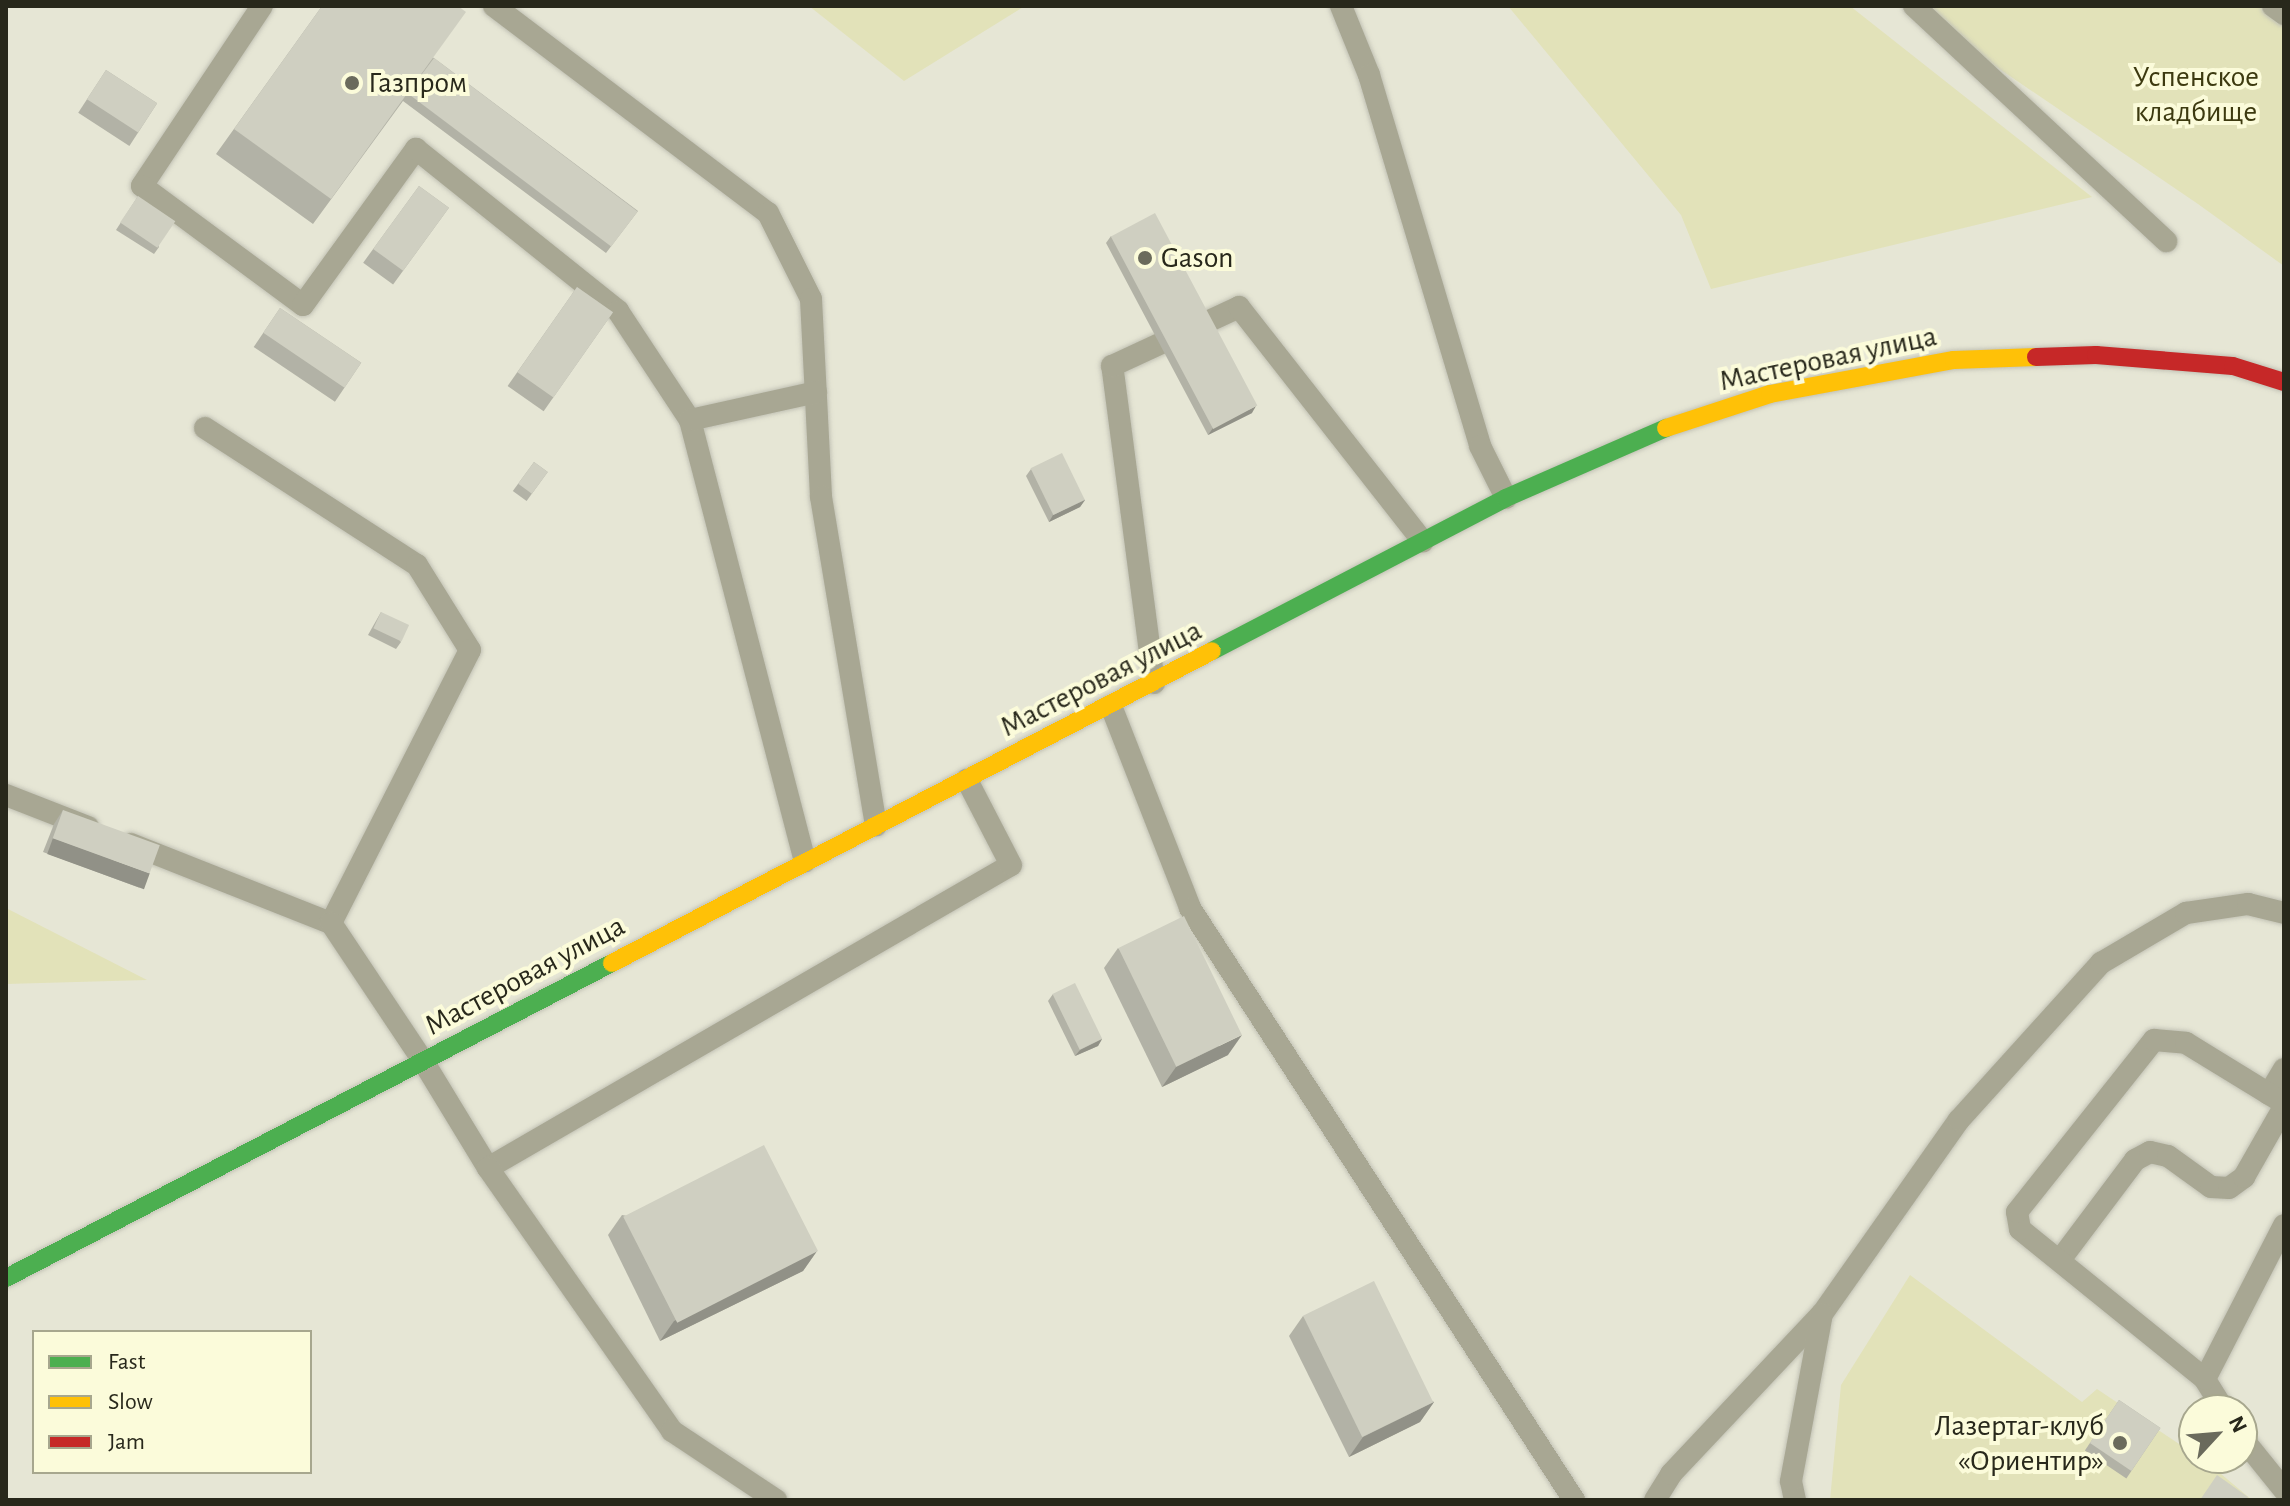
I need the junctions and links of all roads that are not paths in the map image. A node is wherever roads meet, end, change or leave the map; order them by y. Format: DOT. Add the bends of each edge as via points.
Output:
graph roads {
  1 [pos="262,6"];
  2 [pos="494,6"];
  3 [pos="1341,6"];
  4 [pos="1914,6"];
  5 [pos="2273,6"];
  6 [pos="2284,14"];
  7 [pos="2166,241"];
  8 [pos="2284,382"];
  9 [pos="816,392"];
  10 [pos="690,420"];
  11 [pos="205,428"];
  12 [pos="1506,498"];
  13 [pos="1423,542"];
  14 [pos="1154,683"];
  15 [pos="1111,706"];
  16 [pos="967,780"];
  17 [pos="6,795"];
  18 [pos="876,825"];
  19 [pos="805,861"];
  20 [pos="2284,913"];
  21 [pos="331,923"];
  22 [pos="423,1061"];
  23 [pos="2284,1069"];
  24 [pos="2279,1101"];
  25 [pos="488,1168"];
  26 [pos="2284,1225"];
  27 [pos="2060,1260"];
  28 [pos="6,1278"];
  29 [pos="1822,1314"];
  30 [pos="2205,1379"];
  31 [pos="2214,1394"];
  32 [pos="2258,1458"];
  33 [pos="2284,1490"];
  34 [pos="776,1500"];
  35 [pos="1574,1500"];
  36 [pos="1655,1500"];
  37 [pos="1795,1500"];
  1 -- 10 [label="lane" via="142,186 303,305 416,149 618,311"];
  2 -- 9 [label="lane" via="768,213 811,299"];
  3 -- 12 [label="lane" via="1369,75 1480,446"];
  4 -- 7 [label="lane"];
  5 -- 6 [label="lane"];
  8 -- 12 [label="main road, Мастеровая улица" via="2233,366 2096,355 1954,360 1770,394 1644,435"];
  9 -- 10 [label="lane"];
  9 -- 18 [label="lane" via="821,497"];
  10 -- 19 [label="lane"];
  11 -- 21 [label="lane" via="417,565 470,650"];
  12 -- 13 [label="main road, Мастеровая улица"];
  13 -- 14 [label="main road, Мастеровая улица"];
  13 -- 14 [label="lane" via="1239,307 1112,366"];
  14 -- 15 [label="main road, Мастеровая улица"];
  15 -- 16 [label="main road, Мастеровая улица"];
  15 -- 35 [label="lane" via="1190,908"];
  16 -- 18 [label="main road, Мастеровая улица"];
  16 -- 25 [label="lane" via="1011,865"];
  17 -- 21 [label="lane"];
  18 -- 19 [label="main road, Мастеровая улица"];
  19 -- 22 [label="main road, Мастеровая улица"];
  20 -- 29 [label="lane" via="2248,904 2186,913 2101,963 1959,1120"];
  21 -- 22 [label="lane"];
  22 -- 25 [label="lane"];
  22 -- 28 [label="main road, Мастеровая улица"];
  23 -- 24 [label="lane"];
  24 -- 27 [label="lane" via="2244,1177 2229,1188 2211,1187 2168,1156 2150,1152 2135,1160"];
  24 -- 27 [label="lane" via="2186,1043 2154,1040 2017,1212 2020,1229"];
  25 -- 34 [label="lane" via="672,1431"];
  26 -- 30 [label="lane"];
  27 -- 30 [label="lane"];
  29 -- 36 [label="lane" via="1671,1474"];
  29 -- 37 [label="lane" via="1791,1481"];
  30 -- 31 [label="lane"];
  32 -- 33 [label="lane"];
}
